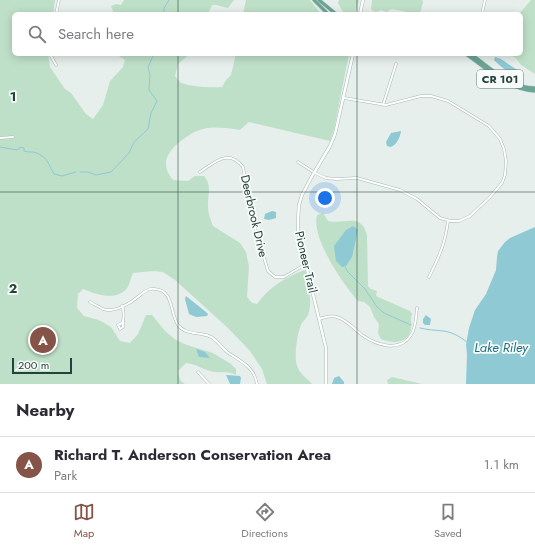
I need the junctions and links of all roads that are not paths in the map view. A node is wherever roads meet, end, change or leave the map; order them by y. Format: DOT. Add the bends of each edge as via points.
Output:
graph roads {
  1 [pos="59,0"];
  2 [pos="314,0"];
  3 [pos="319,0"];
  4 [pos="363,0"];
  5 [pos="485,0"];
  6 [pos="56,12"];
  7 [pos="326,12"];
  8 [pos="333,12"];
  9 [pos="360,12"];
  10 [pos="482,12"];
  11 [pos="51,56"];
  12 [pos="353,56"];
  13 [pos="473,56"];
  14 [pos="473,56"];
  15 [pos="396,64"];
  16 [pos="56,65"];
  17 [pos="535,88"];
  18 [pos="535,91"];
  19 [pos="344,98"];
  20 [pos="383,104"];
  21 [pos="13,137"];
  22 [pos="0,138"];
  23 [pos="298,162"];
  24 [pos="200,172"];
  25 [pos="314,173"];
  26 [pos="448,221"];
  27 [pos="306,264"];
  28 [pos="429,278"];
  29 [pos="90,302"];
  30 [pos="122,306"];
  31 [pos="418,308"];
  32 [pos="319,319"];
  33 [pos="122,323"];
  34 [pos="198,372"];
  35 [pos="209,384"];
  36 [pos="256,384"];
  37 [pos="326,384"];
  1 -- 6 [label="street"];
  2 -- 7 [label="main road"];
  3 -- 8 [label="main road"];
  4 -- 9 [label="main road"];
  5 -- 10 [label="street"];
  11 -- 16 [label="street"];
  12 -- 19 [label="main road, Pioneer Trail"];
  13 -- 17 [label="main road, CR 101" via="503,78 518,85"];
  14 -- 18 [label="main road, CR 101" via="507,84"];
  15 -- 20 [label="street"];
  19 -- 20 [label="street"];
  19 -- 25 [label="main road, Pioneer Trail" via="335,134"];
  20 -- 26 [label="street" via="420,96 439,98 489,126 500,139 506,154 502,183 470,216 459,221"];
  21 -- 22 [label="street"];
  23 -- 25 [label="street"];
  24 -- 27 [label="street, Deerbrook Drive" via="223,158 240,163 268,271 275,276 284,277"];
  25 -- 26 [label="street" via="331,179 357,178 400,190"];
  25 -- 27 [label="main road, Pioneer Trail" via="299,205 298,232"];
  26 -- 28 [label="street" via="442,250"];
  27 -- 32 [label="main road, Pioneer Trail"];
  29 -- 30 [label="street" via="107,310"];
  30 -- 33 [label="street"];
  30 -- 36 [label="street" via="147,290 162,290 169,299 180,328 187,332 208,335 216,340 226,351 248,366"];
  31 -- 32 [label="street" via="412,334 402,344 394,346 386,346 371,340 338,317"];
  32 -- 37 [label="main road, Pioneer Trail" via="326,348"];
  34 -- 35 [label="street"];
}
